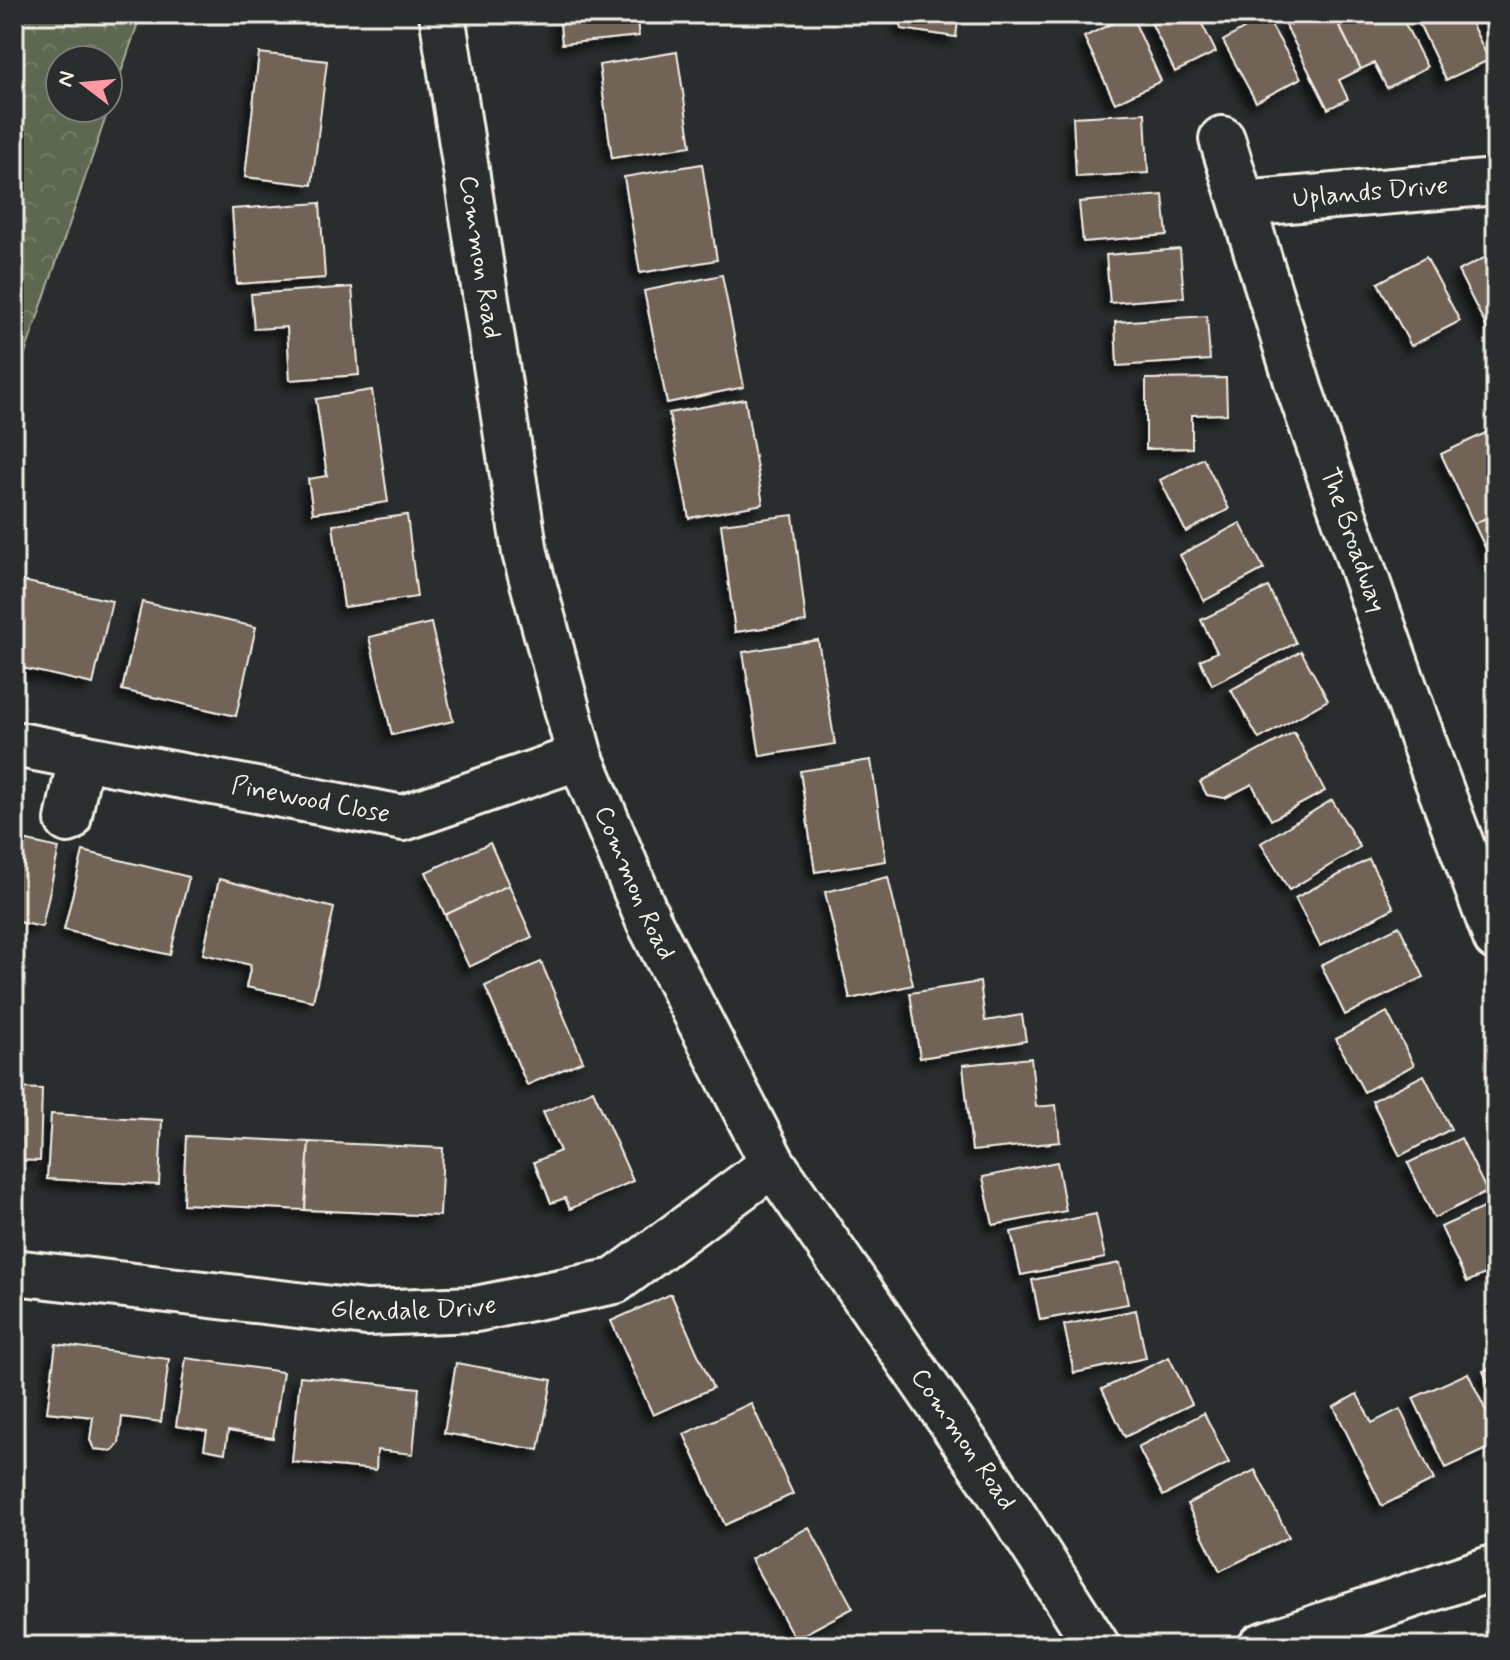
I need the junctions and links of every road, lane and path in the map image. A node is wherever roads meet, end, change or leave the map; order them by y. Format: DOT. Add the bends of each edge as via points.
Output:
graph roads {
  1 [pos="442,14"];
  2 [pos="1222,139"];
  3 [pos="1496,182"];
  4 [pos="1243,204"];
  5 [pos="14,744"];
  6 [pos="81,756"];
  7 [pos="580,757"];
  8 [pos="68,820"];
  9 [pos="1496,938"];
  10 [pos="773,1164"];
  11 [pos="14,1272"];
  12 [pos="1496,1567"];
  13 [pos="1097,1646"];
  14 [pos="1261,1646"];
  1 -- 7 [label="street, Common Road" via="525,553"];
  2 -- 4 [label="street, The Broadway"];
  3 -- 4 [label="street, Uplands Drive"];
  4 -- 9 [label="street, The Broadway" via="1300,391"];
  5 -- 6 [label="street, Pinewood Close"];
  6 -- 7 [label="street, Pinewood Close" via="403,818"];
  6 -- 8 [label="street"];
  7 -- 10 [label="street, Common Road" via="649,922"];
  10 -- 11 [label="street, Glendale Drive" via="615,1281 476,1309 366,1313"];
  10 -- 13 [label="street, Common Road" via="993,1483"];
  12 -- 14 [label="street"];
}
